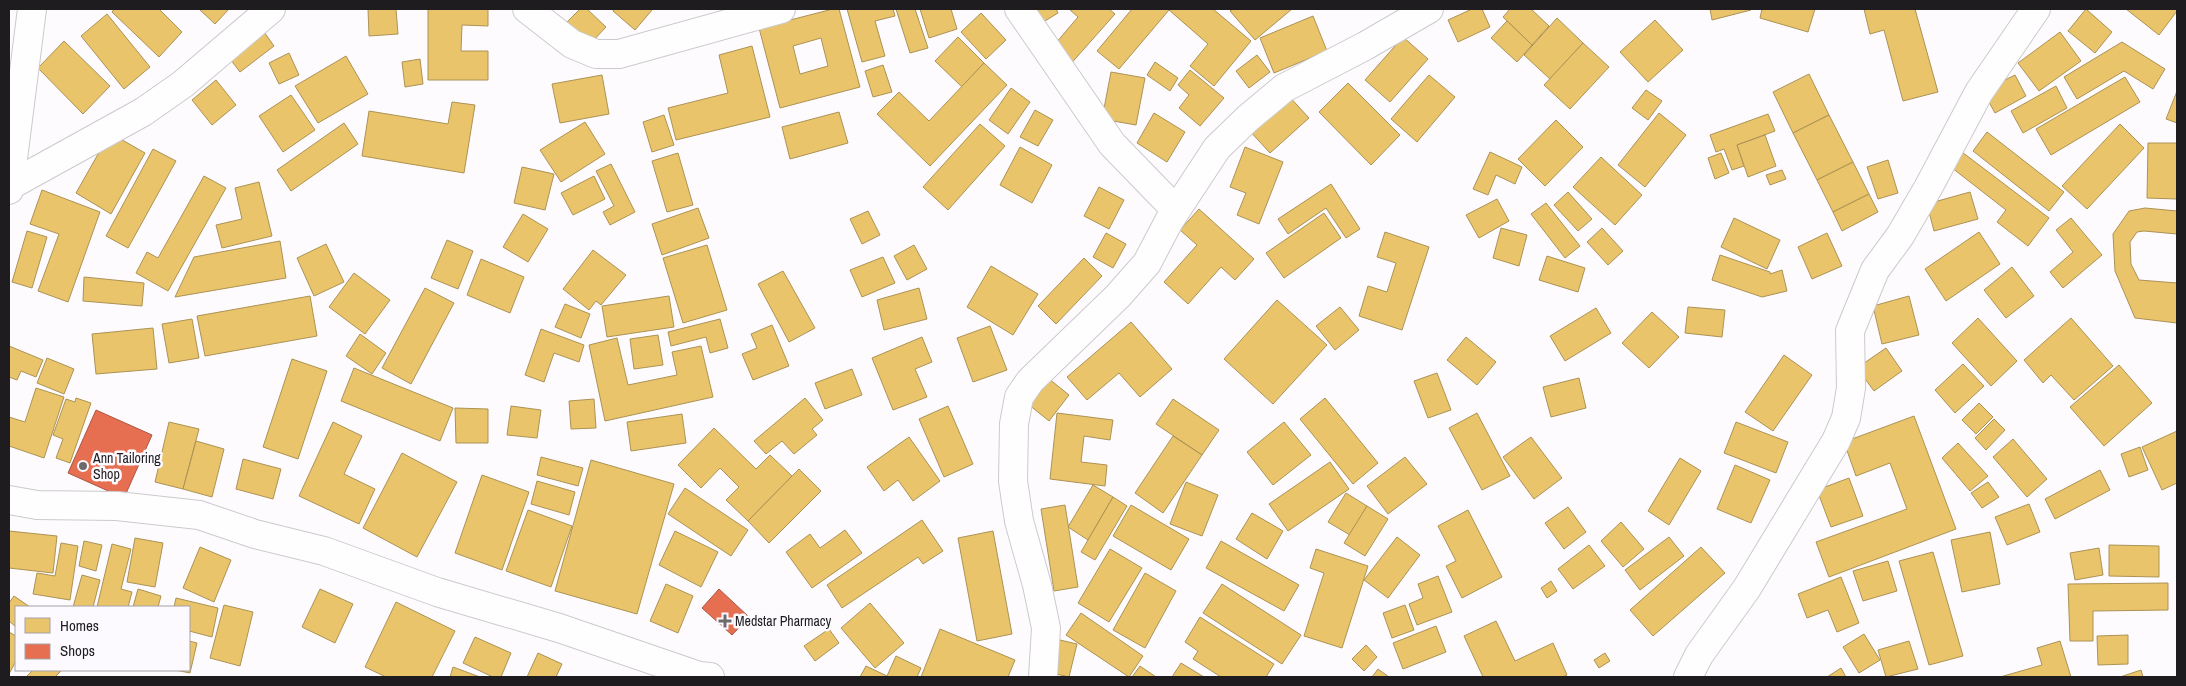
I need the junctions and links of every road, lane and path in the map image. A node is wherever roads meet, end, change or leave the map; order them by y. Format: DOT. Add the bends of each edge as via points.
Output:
graph roads {
  1 [pos="32,9"];
  2 [pos="271,9"];
  3 [pos="528,9"];
  4 [pos="781,9"];
  5 [pos="1019,9"];
  6 [pos="1430,9"];
  7 [pos="2036,9"];
  8 [pos="9,186"];
  9 [pos="9,190"];
  10 [pos="1176,210"];
  11 [pos="9,500"];
  12 [pos="703,677"];
  13 [pos="1042,677"];
  14 [pos="1688,677"];
  1 -- 8 [label="street"];
  2 -- 8 [label="street" via="183,84 143,112"];
  3 -- 4 [label="street" via="572,44 596,54 620,54"];
  5 -- 10 [label="street" via="1112,144"];
  6 -- 10 [label="street" via="1284,88 1217,148"];
  7 -- 14 [label="street" via="1979,92 1900,236 1875,270 1850,331 1851,388 1846,418 1836,441 1747,588 1699,655"];
  8 -- 9 [label="street"];
  10 -- 13 [label="street" via="1147,263 1118,296 1030,381 1019,397 1014,424 1013,481 1019,521 1046,628"];
  11 -- 12 [label="street" via="37,505 117,506 199,515 255,534 324,551 437,592 559,628"];
}
